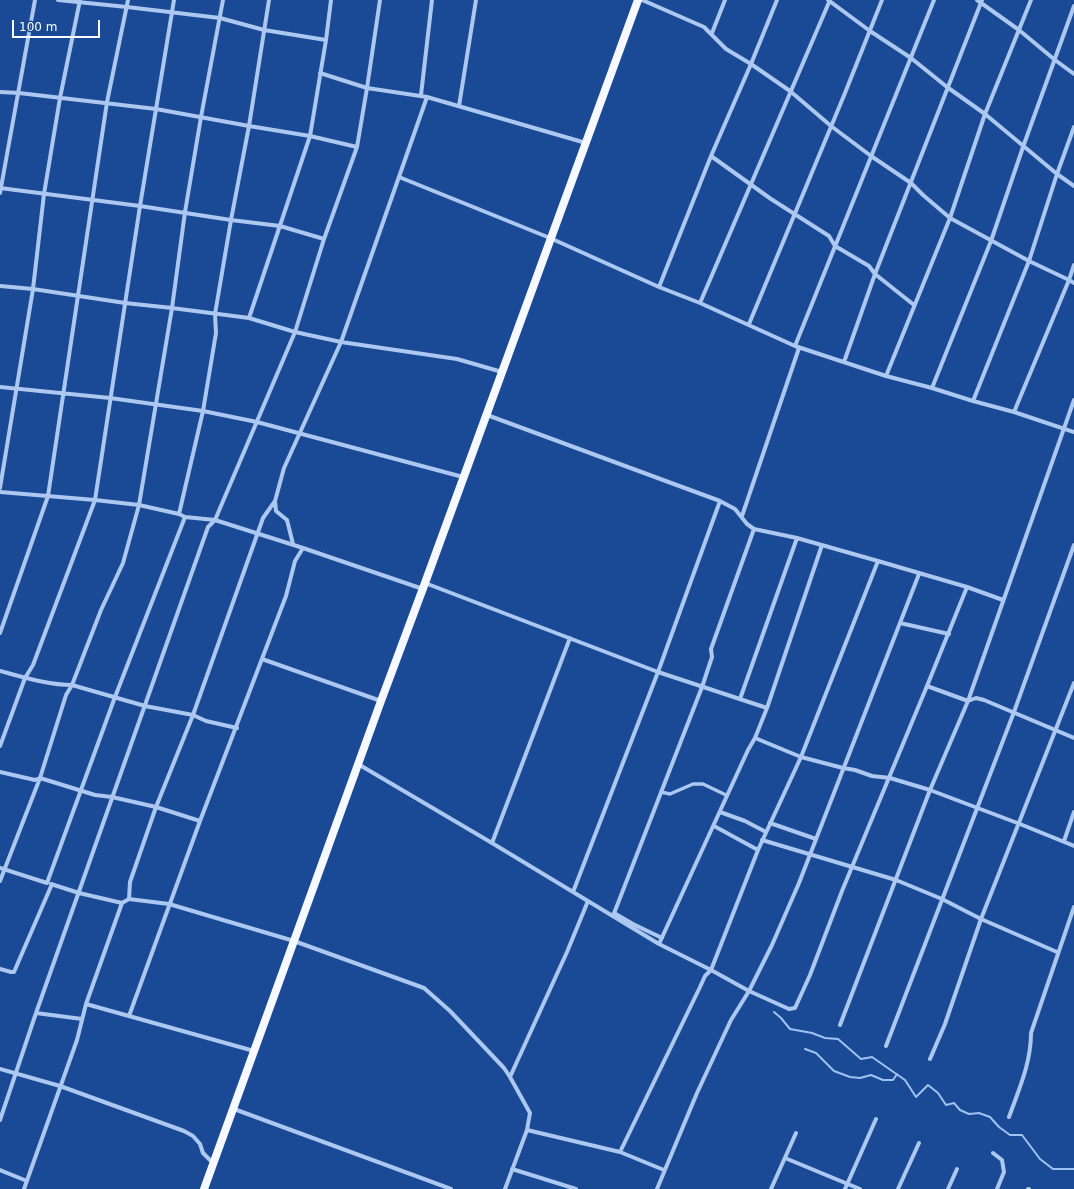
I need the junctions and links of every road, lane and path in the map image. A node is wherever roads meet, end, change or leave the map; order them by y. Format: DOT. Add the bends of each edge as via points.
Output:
graph roads {
  1 [pos="35,0"];
  2 [pos="58,0"];
  3 [pos="128,0"];
  4 [pos="174,0"];
  5 [pos="223,0"];
  6 [pos="269,0"];
  7 [pos="331,0"];
  8 [pos="380,0"];
  9 [pos="432,0"];
  10 [pos="476,0"];
  11 [pos="638,0"];
  12 [pos="642,0"];
  13 [pos="725,0"];
  14 [pos="777,0"];
  15 [pos="829,0"];
  16 [pos="882,0"];
  17 [pos="934,0"];
  18 [pos="1031,0"];
  19 [pos="80,1"];
  20 [pos="980,1"];
  21 [pos="1074,6"];
  22 [pos="127,7"];
  23 [pos="172,12"];
  24 [pos="220,18"];
  25 [pos="264,30"];
  26 [pos="1019,30"];
  27 [pos="870,31"];
  28 [pos="712,33"];
  29 [pos="326,40"];
  30 [pos="911,58"];
  31 [pos="1055,60"];
  32 [pos="751,64"];
  33 [pos="320,73"];
  34 [pos="1074,74"];
  35 [pos="947,87"];
  36 [pos="367,88"];
  37 [pos="790,91"];
  38 [pos="0,92"];
  39 [pos="19,92"];
  40 [pos="420,95"];
  41 [pos="427,97"];
  42 [pos="60,98"];
  43 [pos="107,102"];
  44 [pos="459,106"];
  45 [pos="156,109"];
  46 [pos="985,114"];
  47 [pos="201,117"];
  48 [pos="249,126"];
  49 [pos="831,126"];
  50 [pos="1074,127"];
  51 [pos="310,136"];
  52 [pos="586,143"];
  53 [pos="357,147"];
  54 [pos="1023,147"];
  55 [pos="712,156"];
  56 [pos="871,156"];
  57 [pos="1057,174"];
  58 [pos="399,177"];
  59 [pos="911,183"];
  60 [pos="750,184"];
  61 [pos="1074,186"];
  62 [pos="0,190"];
  63 [pos="44,194"];
  64 [pos="92,200"];
  65 [pos="140,206"];
  66 [pos="185,212"];
  67 [pos="795,215"];
  68 [pos="950,218"];
  69 [pos="231,220"];
  70 [pos="280,226"];
  71 [pos="550,238"];
  72 [pos="324,239"];
  73 [pos="991,241"];
  74 [pos="835,246"];
  75 [pos="1029,261"];
  76 [pos="1074,265"];
  77 [pos="875,274"];
  78 [pos="1069,280"];
  79 [pos="1074,283"];
  80 [pos="0,286"];
  81 [pos="659,287"];
  82 [pos="32,289"];
  83 [pos="78,296"];
  84 [pos="125,303"];
  85 [pos="700,303"];
  86 [pos="914,305"];
  87 [pos="172,308"];
  88 [pos="215,314"];
  89 [pos="249,318"];
  90 [pos="749,324"];
  91 [pos="295,332"];
  92 [pos="341,342"];
  93 [pos="797,347"];
  94 [pos="844,362"];
  95 [pos="502,372"];
  96 [pos="886,376"];
  97 [pos="0,387"];
  98 [pos="17,388"];
  99 [pos="932,388"];
  100 [pos="62,394"];
  101 [pos="110,398"];
  102 [pos="1074,400"];
  103 [pos="974,401"];
  104 [pos="157,405"];
  105 [pos="203,411"];
  106 [pos="1014,412"];
  107 [pos="487,415"];
  108 [pos="257,422"];
  109 [pos="1064,429"];
  110 [pos="1074,432"];
  111 [pos="299,433"];
  112 [pos="463,477"];
  113 [pos="0,488"];
  114 [pos="0,492"];
  115 [pos="48,496"];
  116 [pos="95,500"];
  117 [pos="275,501"];
  118 [pos="720,501"];
  119 [pos="139,505"];
  120 [pos="179,514"];
  121 [pos="742,516"];
  122 [pos="185,517"];
  123 [pos="215,520"];
  124 [pos="754,529"];
  125 [pos="257,533"];
  126 [pos="797,538"];
  127 [pos="293,544"];
  128 [pos="822,545"];
  129 [pos="1074,545"];
  130 [pos="303,548"];
  131 [pos="878,561"];
  132 [pos="919,574"];
  133 [pos="424,586"];
  134 [pos="967,587"];
  135 [pos="1003,600"];
  136 [pos="900,623"];
  137 [pos="0,634"];
  138 [pos="949,634"];
  139 [pos="570,638"];
  140 [pos="262,659"];
  141 [pos="0,671"];
  142 [pos="658,672"];
  143 [pos="25,678"];
  144 [pos="1074,683"];
  145 [pos="72,685"];
  146 [pos="927,686"];
  147 [pos="702,687"];
  148 [pos="115,697"];
  149 [pos="740,699"];
  150 [pos="380,700"];
  151 [pos="968,701"];
  152 [pos="146,706"];
  153 [pos="767,708"];
  154 [pos="1014,712"];
  155 [pos="193,715"];
  156 [pos="237,728"];
  157 [pos="1056,730"];
  158 [pos="755,738"];
  159 [pos="1074,738"];
  160 [pos="0,746"];
  161 [pos="801,757"];
  162 [pos="358,764"];
  163 [pos="843,768"];
  164 [pos="0,772"];
  165 [pos="40,778"];
  166 [pos="890,778"];
  167 [pos="81,790"];
  168 [pos="930,790"];
  169 [pos="661,792"];
  170 [pos="726,794"];
  171 [pos="112,797"];
  172 [pos="156,807"];
  173 [pos="977,808"];
  174 [pos="720,812"];
  175 [pos="1074,812"];
  176 [pos="200,821"];
  177 [pos="770,823"];
  178 [pos="1020,824"];
  179 [pos="714,826"];
  180 [pos="766,832"];
  181 [pos="816,838"];
  182 [pos="762,840"];
  183 [pos="1064,841"];
  184 [pos="492,843"];
  185 [pos="1074,846"];
  186 [pos="758,850"];
  187 [pos="810,855"];
  188 [pos="851,867"];
  189 [pos="2,869"];
  190 [pos="896,880"];
  191 [pos="0,881"];
  192 [pos="49,884"];
  193 [pos="573,892"];
  194 [pos="78,893"];
  195 [pos="129,899"];
  196 [pos="942,899"];
  197 [pos="588,901"];
  198 [pos="122,903"];
  199 [pos="169,904"];
  200 [pos="1074,906"];
  201 [pos="613,914"];
  202 [pos="981,919"];
  203 [pos="662,938"];
  204 [pos="294,940"];
  205 [pos="659,944"];
  206 [pos="1057,952"];
  207 [pos="0,969"];
  208 [pos="711,970"];
  209 [pos="749,991"];
  210 [pos="86,1004"];
  211 [pos="36,1013"];
  212 [pos="129,1016"];
  213 [pos="82,1019"];
  214 [pos="840,1025"];
  215 [pos="886,1046"];
  216 [pos="255,1052"];
  217 [pos="930,1059"];
  218 [pos="0,1068"];
  219 [pos="16,1074"];
  220 [pos="510,1077"];
  221 [pos="60,1086"];
  222 [pos="234,1109"];
  223 [pos="1009,1117"];
  224 [pos="876,1119"];
  225 [pos="0,1120"];
  226 [pos="527,1130"];
  227 [pos="796,1132"];
  228 [pos="919,1143"];
  229 [pos="620,1152"];
  230 [pos="993,1153"];
  231 [pos="785,1158"];
  232 [pos="214,1163"];
  233 [pos="512,1169"];
  234 [pos="957,1169"];
  235 [pos="0,1170"];
  236 [pos="664,1170"];
  237 [pos="27,1181"];
  238 [pos="848,1183"];
  239 [pos="24,1189"];
  240 [pos="204,1189"];
  241 [pos="451,1189"];
  242 [pos="505,1189"];
  243 [pos="576,1189"];
  244 [pos="657,1189"];
  245 [pos="771,1189"];
  246 [pos="845,1189"];
  247 [pos="860,1189"];
  248 [pos="898,1189"];
  249 [pos="948,1189"];
  250 [pos="997,1189"];
  1 -- 39 [label="street"];
  2 -- 19 [label="street"];
  3 -- 22 [label="street"];
  4 -- 23 [label="street"];
  5 -- 24 [label="street"];
  6 -- 25 [label="street"];
  7 -- 29 [label="street"];
  8 -- 36 [label="street"];
  9 -- 40 [label="street"];
  10 -- 44 [label="street"];
  11 -- 52 [label="main road"];
  12 -- 28 [label="street" via="704,27"];
  13 -- 28 [label="street"];
  14 -- 32 [label="street"];
  15 -- 27 [label="street"];
  15 -- 37 [label="street"];
  16 -- 27 [label="street"];
  17 -- 30 [label="street"];
  18 -- 26 [label="street"];
  19 -- 22 [label="street"];
  19 -- 42 [label="street"];
  20 -- 26 [label="street"];
  20 -- 35 [label="street"];
  21 -- 31 [label="street"];
  22 -- 23 [label="street"];
  22 -- 43 [label="street"];
  23 -- 24 [label="street"];
  23 -- 45 [label="street"];
  24 -- 25 [label="street"];
  24 -- 47 [label="street"];
  25 -- 29 [label="street"];
  25 -- 48 [label="street"];
  26 -- 31 [label="street"];
  26 -- 46 [label="street"];
  27 -- 30 [label="street"];
  27 -- 49 [label="street"];
  28 -- 32 [label="street" via="726,49"];
  29 -- 33 [label="street"];
  30 -- 35 [label="street"];
  30 -- 56 [label="street"];
  31 -- 34 [label="street"];
  31 -- 54 [label="street"];
  32 -- 37 [label="street"];
  32 -- 55 [label="street"];
  33 -- 36 [label="street"];
  33 -- 51 [label="street"];
  35 -- 46 [label="street"];
  35 -- 59 [label="street"];
  36 -- 40 [label="street"];
  36 -- 53 [label="street"];
  37 -- 49 [label="street"];
  37 -- 60 [label="street"];
  38 -- 39 [label="street"];
  39 -- 42 [label="street"];
  39 -- 62 [label="street"];
  40 -- 41 [label="street"];
  41 -- 44 [label="street"];
  41 -- 58 [label="street"];
  42 -- 43 [label="street"];
  42 -- 63 [label="street"];
  43 -- 45 [label="street"];
  43 -- 64 [label="street"];
  44 -- 52 [label="street"];
  45 -- 47 [label="street"];
  45 -- 65 [label="street"];
  46 -- 54 [label="street"];
  46 -- 68 [label="street"];
  47 -- 48 [label="street"];
  47 -- 66 [label="street"];
  48 -- 51 [label="street"];
  48 -- 69 [label="street"];
  49 -- 56 [label="street"];
  49 -- 67 [label="street"];
  50 -- 57 [label="street"];
  51 -- 53 [label="street"];
  51 -- 70 [label="street"];
  52 -- 71 [label="main road"];
  53 -- 72 [label="street"];
  54 -- 57 [label="street"];
  54 -- 73 [label="street"];
  55 -- 60 [label="street"];
  55 -- 81 [label="street"];
  56 -- 59 [label="street"];
  56 -- 74 [label="street"];
  57 -- 61 [label="street"];
  57 -- 75 [label="street"];
  58 -- 71 [label="street"];
  58 -- 92 [label="street"];
  59 -- 68 [label="street"];
  59 -- 77 [label="street"];
  60 -- 67 [label="street"];
  60 -- 85 [label="street"];
  62 -- 63 [label="street"];
  63 -- 64 [label="street"];
  63 -- 82 [label="street"];
  64 -- 65 [label="street"];
  64 -- 83 [label="street"];
  65 -- 66 [label="street"];
  65 -- 84 [label="street"];
  66 -- 69 [label="street"];
  66 -- 87 [label="street"];
  67 -- 74 [label="street" via="829,236"];
  67 -- 90 [label="street"];
  68 -- 73 [label="street"];
  68 -- 86 [label="street"];
  69 -- 70 [label="street"];
  69 -- 88 [label="street"];
  70 -- 72 [label="street"];
  70 -- 89 [label="street"];
  71 -- 81 [label="street"];
  71 -- 95 [label="main road"];
  72 -- 91 [label="street"];
  73 -- 75 [label="street"];
  73 -- 99 [label="street"];
  74 -- 77 [label="street" via="870,266"];
  74 -- 93 [label="street"];
  75 -- 78 [label="street"];
  75 -- 103 [label="street"];
  76 -- 78 [label="street"];
  77 -- 86 [label="street"];
  77 -- 94 [label="street"];
  78 -- 79 [label="street"];
  78 -- 106 [label="street"];
  80 -- 82 [label="street"];
  81 -- 85 [label="street"];
  82 -- 83 [label="street"];
  82 -- 98 [label="street"];
  83 -- 84 [label="street"];
  83 -- 100 [label="street"];
  84 -- 87 [label="street"];
  84 -- 101 [label="street"];
  85 -- 90 [label="street"];
  86 -- 96 [label="street"];
  87 -- 88 [label="street"];
  87 -- 104 [label="street"];
  88 -- 89 [label="street"];
  88 -- 105 [label="street" via="216,333"];
  89 -- 91 [label="street"];
  90 -- 93 [label="street"];
  91 -- 92 [label="street"];
  91 -- 108 [label="street"];
  92 -- 95 [label="street" via="457,359"];
  92 -- 111 [label="street"];
  93 -- 94 [label="street"];
  93 -- 121 [label="street"];
  94 -- 96 [label="street"];
  95 -- 107 [label="main road"];
  96 -- 99 [label="street"];
  97 -- 98 [label="street"];
  98 -- 100 [label="street"];
  98 -- 113 [label="street"];
  99 -- 103 [label="street"];
  100 -- 101 [label="street"];
  100 -- 115 [label="street"];
  101 -- 104 [label="street"];
  101 -- 116 [label="street"];
  102 -- 109 [label="street"];
  103 -- 106 [label="street"];
  104 -- 105 [label="street"];
  104 -- 119 [label="street"];
  105 -- 108 [label="street"];
  105 -- 120 [label="street"];
  106 -- 109 [label="street"];
  107 -- 112 [label="main road"];
  107 -- 118 [label="street"];
  108 -- 111 [label="street"];
  108 -- 123 [label="street"];
  109 -- 110 [label="street"];
  109 -- 135 [label="street"];
  111 -- 112 [label="street"];
  111 -- 117 [label="street" via="284,468"];
  112 -- 133 [label="main road"];
  114 -- 115 [label="street"];
  115 -- 116 [label="street"];
  115 -- 137 [label="street"];
  116 -- 119 [label="street"];
  116 -- 143 [label="street" via="33,665"];
  117 -- 125 [label="street" via="263,518"];
  117 -- 127 [label="street" via="276,511 287,520"];
  118 -- 121 [label="street"];
  118 -- 142 [label="street"];
  119 -- 120 [label="street"];
  119 -- 145 [label="street" via="123,563 101,610"];
  120 -- 122 [label="street"];
  121 -- 124 [label="street" via="746,524"];
  122 -- 123 [label="street"];
  122 -- 148 [label="street"];
  123 -- 125 [label="street"];
  123 -- 152 [label="street" via="208,527"];
  124 -- 126 [label="street"];
  124 -- 147 [label="street" via="712,649 712,657"];
  125 -- 127 [label="street"];
  125 -- 155 [label="street"];
  126 -- 128 [label="street"];
  126 -- 149 [label="street"];
  127 -- 130 [label="street"];
  128 -- 131 [label="street"];
  128 -- 153 [label="street"];
  129 -- 154 [label="street"];
  130 -- 133 [label="street"];
  130 -- 140 [label="street" via="295,561 286,596"];
  131 -- 132 [label="street"];
  131 -- 161 [label="street"];
  132 -- 134 [label="street"];
  132 -- 136 [label="street"];
  133 -- 139 [label="street"];
  133 -- 150 [label="main road"];
  134 -- 135 [label="street"];
  134 -- 138 [label="street"];
  135 -- 151 [label="street"];
  136 -- 138 [label="street"];
  136 -- 163 [label="street"];
  138 -- 146 [label="street"];
  139 -- 142 [label="street"];
  139 -- 184 [label="street"];
  140 -- 150 [label="street"];
  140 -- 156 [label="street"];
  141 -- 143 [label="street"];
  142 -- 147 [label="street"];
  142 -- 193 [label="street"];
  143 -- 145 [label="street"];
  143 -- 160 [label="street"];
  144 -- 157 [label="street"];
  145 -- 148 [label="street"];
  145 -- 165 [label="street" via="66,695"];
  146 -- 151 [label="street"];
  146 -- 166 [label="street"];
  147 -- 149 [label="street"];
  147 -- 169 [label="street"];
  148 -- 152 [label="street"];
  148 -- 167 [label="street"];
  149 -- 153 [label="street"];
  150 -- 162 [label="main road"];
  151 -- 154 [label="street" via="976,698"];
  151 -- 168 [label="street"];
  152 -- 155 [label="street"];
  152 -- 171 [label="street"];
  153 -- 158 [label="street"];
  154 -- 157 [label="street"];
  154 -- 173 [label="street"];
  155 -- 156 [label="street" via="206,721"];
  155 -- 172 [label="street"];
  156 -- 176 [label="street"];
  157 -- 159 [label="street"];
  157 -- 178 [label="street"];
  158 -- 161 [label="street"];
  158 -- 174 [label="street"];
  161 -- 163 [label="street"];
  161 -- 177 [label="street"];
  162 -- 184 [label="street"];
  162 -- 204 [label="main road"];
  163 -- 166 [label="street"];
  163 -- 181 [label="street"];
  164 -- 165 [label="street" via="36,780"];
  165 -- 167 [label="street"];
  165 -- 189 [label="street"];
  166 -- 168 [label="street"];
  166 -- 188 [label="street"];
  167 -- 171 [label="street"];
  167 -- 192 [label="street"];
  168 -- 173 [label="street"];
  168 -- 190 [label="street"];
  169 -- 170 [label="street" via="670,794 693,784 703,784"];
  169 -- 201 [label="street"];
  171 -- 172 [label="street"];
  171 -- 194 [label="street"];
  172 -- 176 [label="street"];
  172 -- 195 [label="street" via="130,882"];
  173 -- 178 [label="street"];
  173 -- 196 [label="street"];
  174 -- 179 [label="street"];
  174 -- 180 [label="street"];
  175 -- 183 [label="street"];
  176 -- 199 [label="street"];
  177 -- 180 [label="street"];
  177 -- 181 [label="street"];
  178 -- 183 [label="street"];
  178 -- 202 [label="street"];
  179 -- 186 [label="street"];
  179 -- 203 [label="street"];
  180 -- 182 [label="street"];
  181 -- 187 [label="street"];
  182 -- 186 [label="street"];
  182 -- 187 [label="street"];
  183 -- 185 [label="street"];
  184 -- 193 [label="street"];
  186 -- 208 [label="street"];
  187 -- 188 [label="street"];
  187 -- 209 [label="street" via="772,945"];
  188 -- 190 [label="street"];
  188 -- 209 [label="street" via="795,1008 789,1009"];
  189 -- 191 [label="street"];
  189 -- 192 [label="street"];
  190 -- 196 [label="street"];
  190 -- 214 [label="street"];
  192 -- 194 [label="street"];
  192 -- 207 [label="street" via="14,972"];
  193 -- 197 [label="street"];
  194 -- 198 [label="street"];
  194 -- 211 [label="street"];
  195 -- 198 [label="street"];
  195 -- 199 [label="street"];
  196 -- 202 [label="street"];
  196 -- 215 [label="street"];
  197 -- 201 [label="street"];
  197 -- 220 [label="street"];
  198 -- 210 [label="street"];
  199 -- 204 [label="street"];
  199 -- 212 [label="street"];
  200 -- 206 [label="street"];
  201 -- 203 [label="street"];
  201 -- 205 [label="street"];
  202 -- 206 [label="street"];
  202 -- 217 [label="street" via="946,1024"];
  203 -- 205 [label="street"];
  204 -- 216 [label="main road"];
  204 -- 220 [label="street" via="424,988 450,1011"];
  205 -- 208 [label="street"];
  206 -- 223 [label="street" via="1031,1033 1027,1068"];
  208 -- 209 [label="street"];
  208 -- 229 [label="street" via="705,976"];
  209 -- 236 [label="street" via="731,1020"];
  210 -- 212 [label="street"];
  210 -- 213 [label="street"];
  211 -- 213 [label="street"];
  211 -- 219 [label="street"];
  212 -- 216 [label="street"];
  213 -- 221 [label="street"];
  216 -- 222 [label="main road"];
  218 -- 219 [label="street"];
  219 -- 221 [label="street"];
  219 -- 225 [label="street"];
  220 -- 226 [label="street" via="530,1114"];
  221 -- 232 [label="street" via="184,1131 193,1136 203,1153"];
  221 -- 237 [label="street"];
  222 -- 232 [label="main road"];
  222 -- 241 [label="street"];
  224 -- 238 [label="street"];
  226 -- 229 [label="street"];
  226 -- 233 [label="street"];
  227 -- 231 [label="street"];
  228 -- 248 [label="street"];
  229 -- 236 [label="street"];
  230 -- 250 [label="street" via="1002,1160 1004,1172"];
  231 -- 238 [label="street"];
  231 -- 245 [label="street"];
  232 -- 240 [label="main road"];
  233 -- 242 [label="street"];
  233 -- 243 [label="street"];
  234 -- 249 [label="street"];
  235 -- 237 [label="street"];
  236 -- 244 [label="street"];
  237 -- 239 [label="street"];
  238 -- 246 [label="street"];
  238 -- 247 [label="street"];
}
